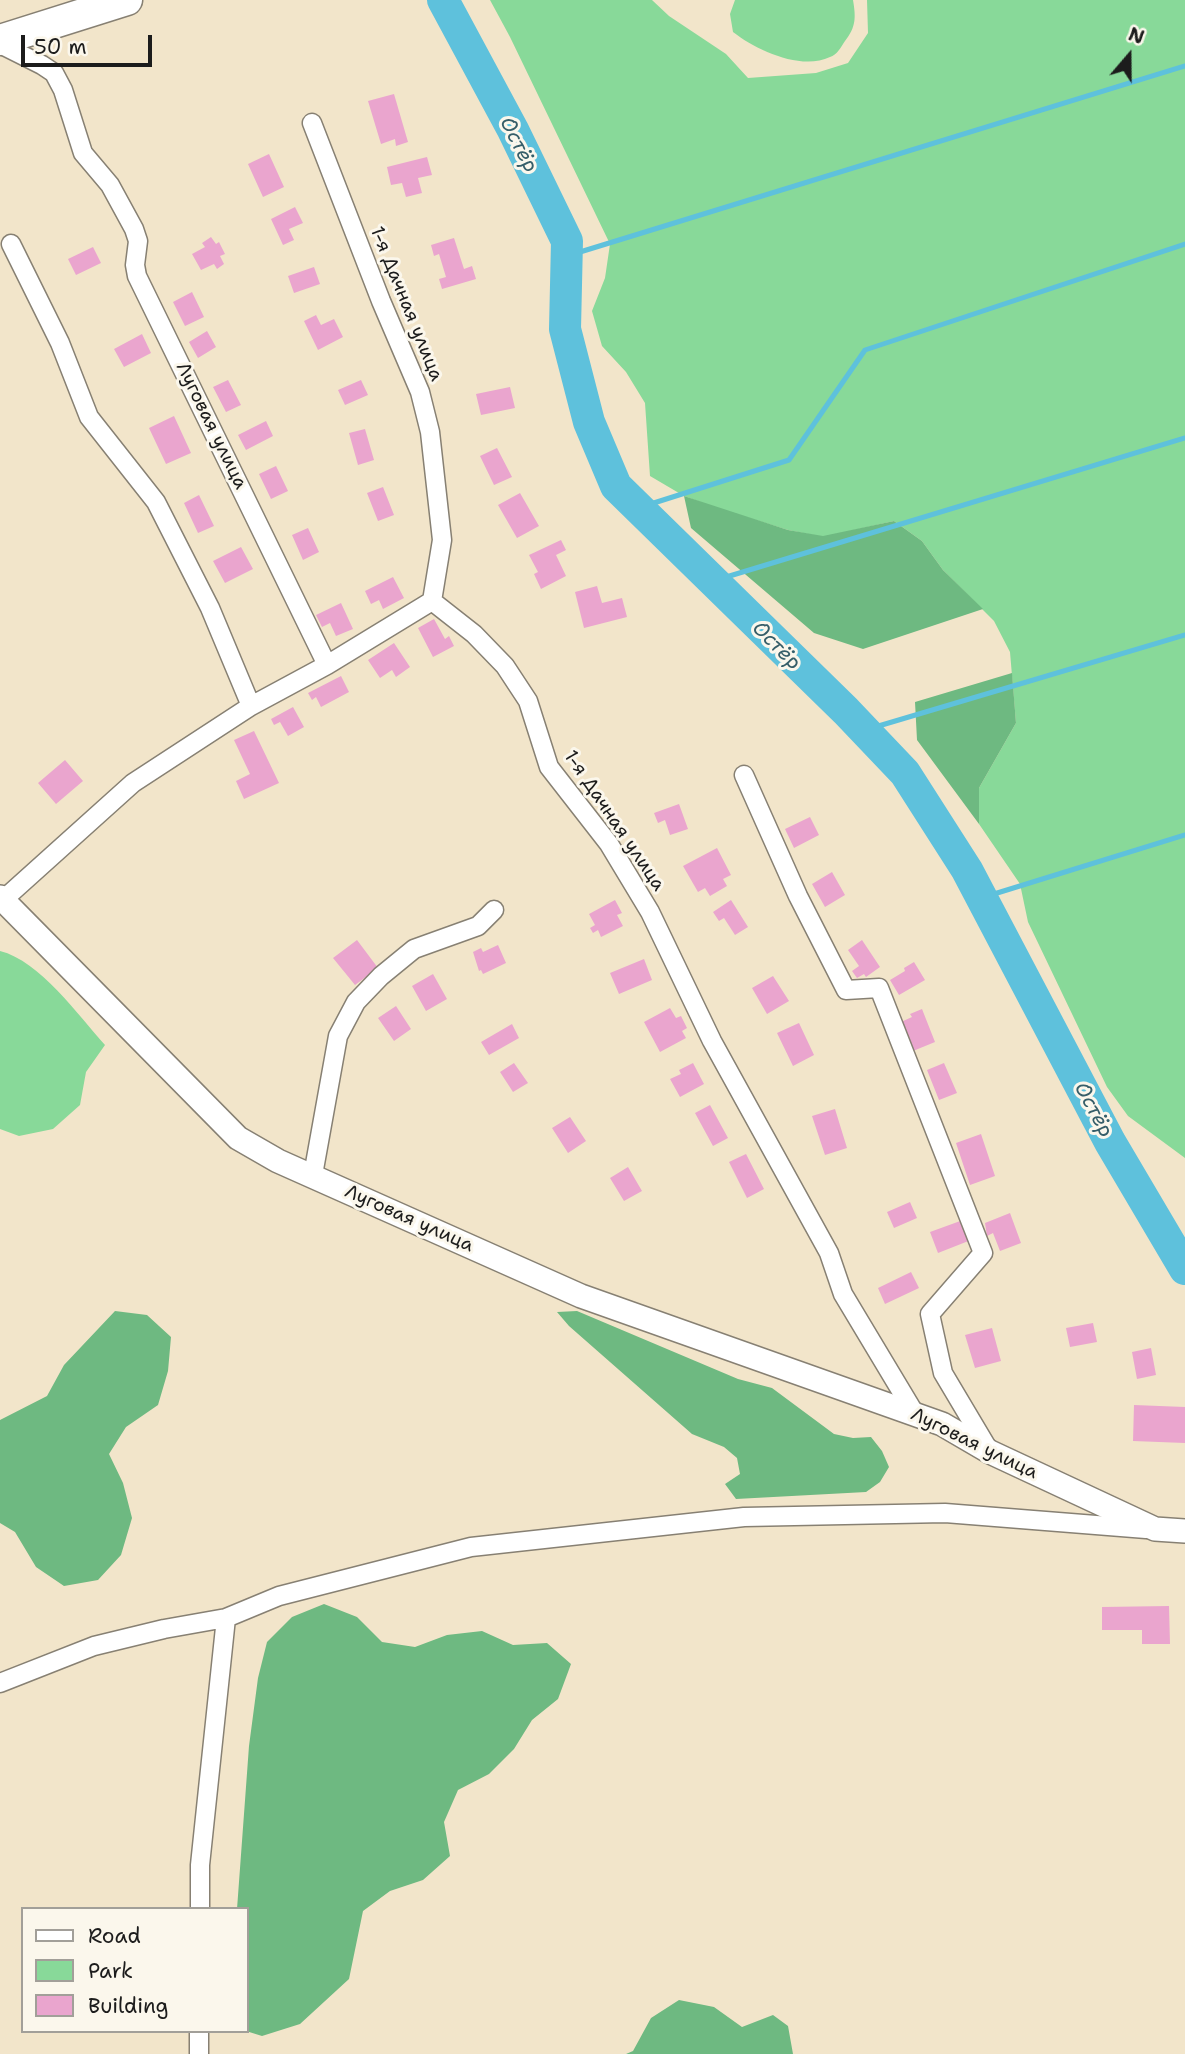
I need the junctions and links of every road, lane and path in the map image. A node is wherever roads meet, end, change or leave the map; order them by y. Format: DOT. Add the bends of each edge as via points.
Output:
graph roads {
  1 [pos="127,0"];
  2 [pos="0,42"];
  3 [pos="312,123"];
  4 [pos="11,244"];
  5 [pos="432,601"];
  6 [pos="327,665"];
  7 [pos="251,706"];
  8 [pos="744,775"];
  9 [pos="2,898"];
  10 [pos="494,909"];
  11 [pos="313,1175"];
  12 [pos="915,1414"];
  13 [pos="990,1452"];
  14 [pos="1155,1529"];
  15 [pos="1185,1531"];
  16 [pos="226,1618"];
  17 [pos="0,1683"];
  18 [pos="200,1907"];
  19 [pos="199,2033"];
  20 [pos="199,2054"];
  1 -- 2 [label="highway"];
  2 -- 6 [label="street, Луговая улица" via="54,73 64,90 83,153 110,185 134,229 137,276"];
  3 -- 5 [label="street, 1-я Дачная улица" via="420,392 430,432 442,540"];
  4 -- 7 [label="street" via="60,343 89,417 156,502 210,608"];
  5 -- 6 [label="street, Луговая улица"];
  5 -- 12 [label="street, 1-я Дачная улица" via="505,666 528,701 549,767 609,844 650,912 712,1041 829,1253 843,1294"];
  6 -- 7 [label="street, Луговая улица"];
  7 -- 9 [label="street, Луговая улица" via="133,783"];
  8 -- 13 [label="street" via="798,897 846,990 879,988 983,1253 930,1314 943,1373"];
  9 -- 11 [label="street, Луговая улица" via="238,1138"];
  10 -- 11 [label="street" via="478,926 414,949 356,1002 338,1036"];
  11 -- 12 [label="street, Луговая улица" via="581,1296"];
  12 -- 13 [label="street, Луговая улица"];
  13 -- 14 [label="street, Луговая улица"];
  14 -- 15 [label="street, Луговая улица"];
  14 -- 16 [label="street" via="945,1513 744,1517 471,1547 279,1596"];
  16 -- 17 [label="street" via="94,1646"];
  16 -- 18 [label="street" via="200,1865"];
  19 -- 20 [label="street"];
}
